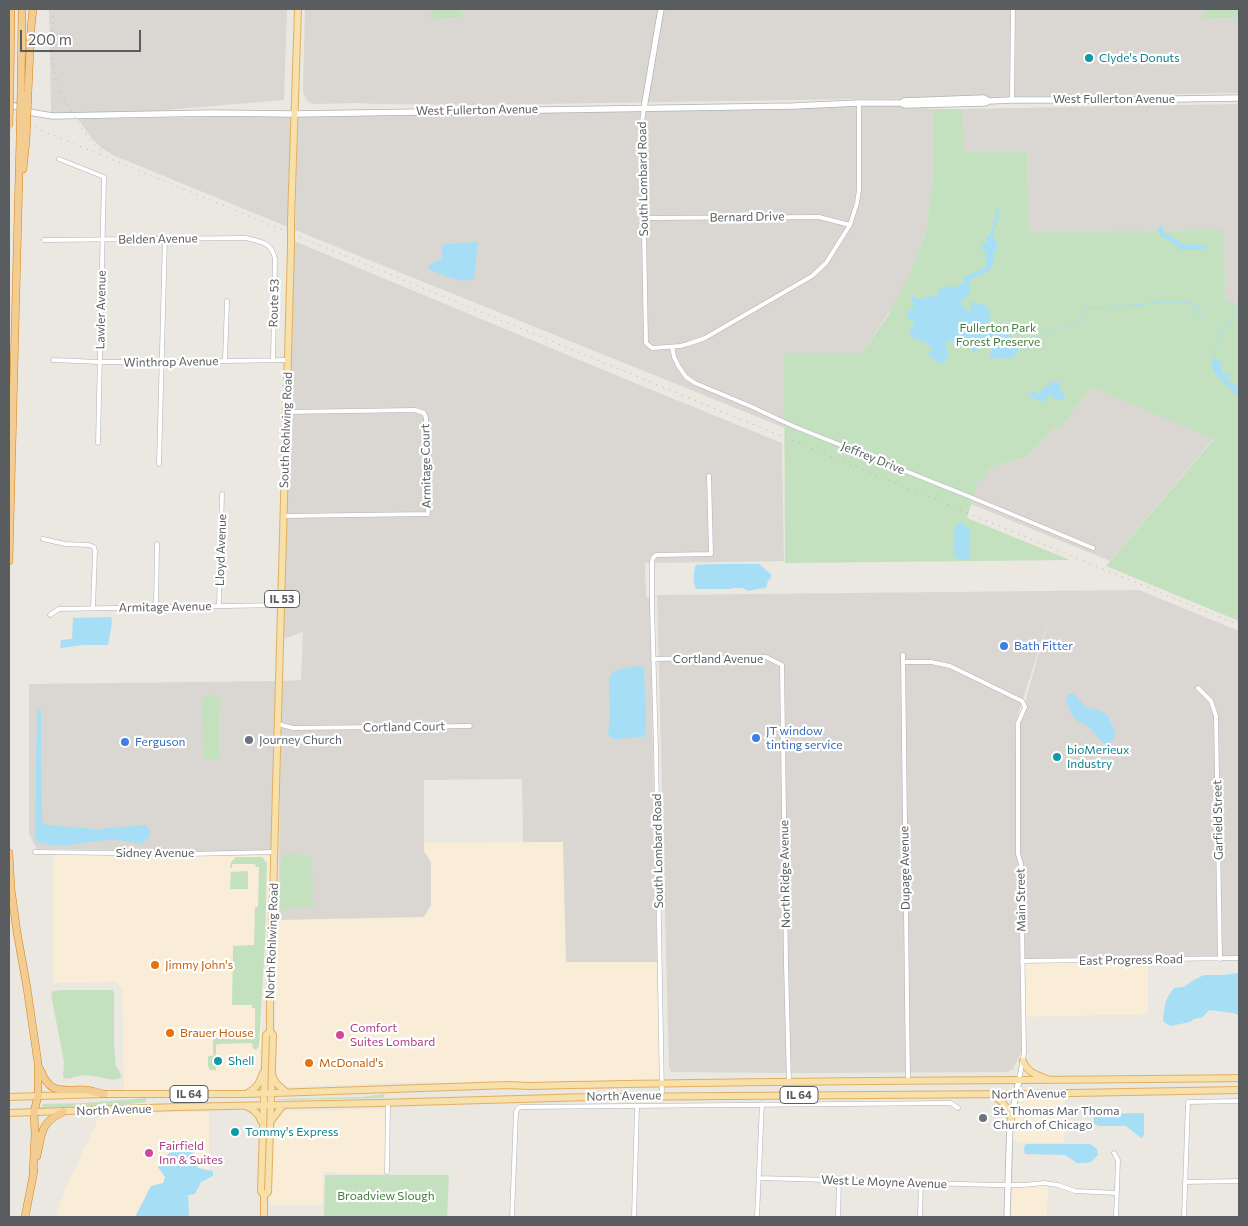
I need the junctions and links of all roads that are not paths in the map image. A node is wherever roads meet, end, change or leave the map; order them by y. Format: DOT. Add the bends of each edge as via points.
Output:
graph roads {
  1 [pos="11,9"];
  2 [pos="22,9"];
  3 [pos="33,9"];
  4 [pos="298,9"];
  5 [pos="661,9"];
  6 [pos="1013,9"];
  7 [pos="10,84"];
  8 [pos="24,91"];
  9 [pos="1239,98"];
  10 [pos="1012,100"];
  11 [pos="859,103"];
  12 [pos="9,104"];
  13 [pos="644,108"];
  14 [pos="295,114"];
  15 [pos="9,126"];
  16 [pos="59,159"];
  17 [pos="644,218"];
  18 [pos="850,225"];
  19 [pos="165,238"];
  20 [pos="102,239"];
  21 [pos="44,240"];
  22 [pos="271,247"];
  23 [pos="227,301"];
  24 [pos="672,346"];
  25 [pos="54,360"];
  26 [pos="272,360"];
  27 [pos="288,360"];
  28 [pos="225,361"];
  29 [pos="99,362"];
  30 [pos="162,362"];
  31 [pos="287,412"];
  32 [pos="98,443"];
  33 [pos="159,464"];
  34 [pos="709,476"];
  35 [pos="222,494"];
  36 [pos="284,516"];
  37 [pos="43,539"];
  38 [pos="157,544"];
  39 [pos="1093,548"];
  40 [pos="9,561"];
  41 [pos="281,605"];
  42 [pos="219,606"];
  43 [pos="94,608"];
  44 [pos="156,608"];
  45 [pos="50,615"];
  46 [pos="903,655"];
  47 [pos="653,659"];
  48 [pos="903,662"];
  49 [pos="782,665"];
  50 [pos="1198,688"];
  51 [pos="278,724"];
  52 [pos="470,726"];
  53 [pos="35,852"];
  54 [pos="274,852"];
  55 [pos="9,853"];
  56 [pos="1239,958"];
  57 [pos="1220,959"];
  58 [pos="1022,961"];
  59 [pos="270,1031"];
  60 [pos="1023,1061"];
  61 [pos="38,1063"];
  62 [pos="264,1068"];
  63 [pos="272,1075"];
  64 [pos="1239,1078"];
  65 [pos="1019,1080"];
  66 [pos="1050,1080"];
  67 [pos="908,1081"];
  68 [pos="789,1082"];
  69 [pos="662,1083"];
  70 [pos="392,1089"];
  71 [pos="1239,1090"];
  72 [pos="287,1092"];
  73 [pos="267,1093"];
  74 [pos="104,1094"];
  75 [pos="245,1094"];
  76 [pos="991,1094"];
  77 [pos="1016,1094"];
  78 [pos="38,1096"];
  79 [pos="662,1096"];
  80 [pos="11,1097"];
  81 [pos="1239,1100"];
  82 [pos="388,1103"];
  83 [pos="762,1104"];
  84 [pos="263,1105"];
  85 [pos="271,1105"];
  86 [pos="283,1105"];
  87 [pos="244,1106"];
  88 [pos="636,1106"];
  89 [pos="958,1108"];
  90 [pos="34,1112"];
  91 [pos="63,1112"];
  92 [pos="11,1113"];
  93 [pos="1012,1118"];
  94 [pos="270,1122"];
  95 [pos="263,1127"];
  96 [pos="1114,1153"];
  97 [pos="387,1172"];
  98 [pos="33,1175"];
  99 [pos="760,1178"];
  100 [pos="839,1180"];
  101 [pos="1239,1181"];
  102 [pos="1185,1182"];
  103 [pos="921,1183"];
  104 [pos="1008,1185"];
  105 [pos="1117,1193"];
  106 [pos="264,1195"];
  107 [pos="25,1217"];
  108 [pos="264,1217"];
  109 [pos="512,1217"];
  110 [pos="634,1217"];
  111 [pos="757,1217"];
  112 [pos="838,1217"];
  113 [pos="920,1217"];
  114 [pos="1007,1217"];
  115 [pos="1116,1217"];
  116 [pos="1184,1217"];
  1 -- 7 [label="highway"];
  2 -- 8 [label="highway"];
  3 -- 8 [label="highway"];
  4 -- 14 [label="main road, South Rohlwing Road / IL 53"];
  5 -- 13 [label="street, South Lombard Road"];
  6 -- 10 [label="street"];
  7 -- 15 [label="highway, bridge"];
  8 -- 40 [label="highway, bridge"];
  9 -- 10 [label="street, West Fullerton Avenue"];
  10 -- 11 [label="street, West Fullerton Avenue" via="989,101 984,98"];
  11 -- 13 [label="street, West Fullerton Avenue"];
  11 -- 18 [label="street" via="859,190"];
  12 -- 14 [label="street, West Fullerton Avenue" via="34,114 53,116"];
  13 -- 14 [label="street, West Fullerton Avenue"];
  13 -- 17 [label="street, South Lombard Road"];
  14 -- 27 [label="main road, South Rohlwing Road / IL 53, bridge"];
  16 -- 20 [label="street, Lawler Avenue" via="104,177"];
  17 -- 18 [label="street, Bernard Drive" via="819,217"];
  17 -- 24 [label="street, South Lombard Road" via="646,344 652,348"];
  18 -- 24 [label="street" via="826,263 812,276 705,338"];
  19 -- 20 [label="street, Belden Avenue"];
  19 -- 22 [label="street, Belden Avenue" via="245,238 259,240"];
  19 -- 30 [label="street"];
  20 -- 21 [label="street, Belden Avenue"];
  20 -- 29 [label="street, Lawler Avenue"];
  22 -- 26 [label="street, Route 53" via="276,259"];
  23 -- 28 [label="street"];
  24 -- 39 [label="street, Jeffrey Drive" via="682,372 695,383"];
  25 -- 29 [label="street, Winthrop Avenue"];
  26 -- 27 [label="street, Winthrop Avenue"];
  26 -- 28 [label="street, Winthrop Avenue"];
  27 -- 31 [label="main road, South Rohlwing Road / IL 53"];
  28 -- 30 [label="street, Winthrop Avenue"];
  29 -- 30 [label="street, Winthrop Avenue"];
  29 -- 32 [label="street, Lawler Avenue"];
  30 -- 33 [label="street"];
  31 -- 36 [label="main road, South Rohlwing Road / IL 53"];
  31 -- 36 [label="street, Armitage Court" via="415,410 424,413 428,514"];
  34 -- 47 [label="street, South Lombard Road" via="711,554 655,555 653,558"];
  35 -- 42 [label="street, Lloyd Avenue"];
  36 -- 41 [label="main road, South Rohlwing Road / IL 53"];
  37 -- 43 [label="street" via="94,547"];
  38 -- 44 [label="street"];
  41 -- 42 [label="street, Armitage Avenue"];
  41 -- 51 [label="main road, South Rohlwing Road / IL 53"];
  42 -- 44 [label="street, Armitage Avenue"];
  43 -- 44 [label="street, Armitage Avenue"];
  43 -- 45 [label="street, Armitage Avenue" via="59,609"];
  46 -- 48 [label="street, Dupage Avenue"];
  47 -- 49 [label="street, Cortland Avenue" via="766,657"];
  47 -- 69 [label="street, South Lombard Road"];
  48 -- 58 [label="street, Main Street" via="950,666 1022,701 1025,708 1018,722 1017,737"];
  48 -- 67 [label="street, Dupage Avenue"];
  49 -- 68 [label="street, North Ridge Avenue"];
  50 -- 57 [label="street, Garfield Street" via="1211,701 1216,716"];
  51 -- 52 [label="street, Cortland Court" via="293,728"];
  51 -- 54 [label="main road, South Rohlwing Road / IL 53"];
  53 -- 54 [label="street, Sidney Avenue"];
  54 -- 59 [label="main road, North Rohlwing Road / IL 53"];
  55 -- 61 [label="highway" via="11,889"];
  56 -- 57 [label="street, East Progress Road"];
  57 -- 58 [label="street, East Progress Road"];
  58 -- 60 [label="street, Main Street"];
  59 -- 62 [label="main road, North Rohlwing Road / IL 53" via="266,1035"];
  59 -- 63 [label="main road, North Rohlwing Road / IL 53"];
  60 -- 65 [label="street, Main Street"];
  60 -- 66 [label="main road" via="1029,1071"];
  61 -- 74 [label="highway" via="44,1079 57,1090 88,1090"];
  61 -- 78 [label="highway"];
  62 -- 73 [label="main road, North Rohlwing Road / IL 53"];
  62 -- 75 [label="main road" via="258,1084"];
  63 -- 72 [label="main road"];
  63 -- 73 [label="main road, North Rohlwing Road / IL 53"];
  64 -- 66 [label="main road, North Avenue / IL 64"];
  65 -- 66 [label="main road, North Avenue / IL 64"];
  65 -- 67 [label="main road, North Avenue / IL 64"];
  65 -- 77 [label="street, Main Street"];
  67 -- 68 [label="main road, North Avenue / IL 64"];
  68 -- 69 [label="main road, North Avenue / IL 64"];
  69 -- 70 [label="main road, North Avenue / IL 64"];
  69 -- 79 [label="street, South Lombard Road"];
  70 -- 72 [label="main road, North Avenue / IL 64"];
  70 -- 82 [label="main road"];
  71 -- 77 [label="main road, North Avenue / IL 64"];
  72 -- 73 [label="main road, North Avenue / IL 64"];
  73 -- 75 [label="main road, North Avenue / IL 64"];
  73 -- 84 [label="main road, IL 53"];
  73 -- 85 [label="main road, IL 53"];
  74 -- 75 [label="main road, North Avenue / IL 64"];
  74 -- 78 [label="main road, North Avenue / IL 64"];
  76 -- 77 [label="main road, North Avenue / IL 64"];
  76 -- 79 [label="main road, North Avenue / IL 64"];
  76 -- 93 [label="main road" via="1002,1101"];
  77 -- 93 [label="street, Main Street"];
  78 -- 80 [label="main road, North Avenue / IL 64"];
  78 -- 90 [label="highway"];
  79 -- 82 [label="main road, North Avenue / IL 64"];
  81 -- 102 [label="street" via="1188,1102"];
  82 -- 86 [label="main road, North Avenue / IL 64"];
  82 -- 97 [label="street"];
  83 -- 88 [label="street, North Avenue"];
  83 -- 89 [label="street, North Avenue" via="951,1102"];
  83 -- 99 [label="street"];
  84 -- 85 [label="main road, North Avenue / IL 64"];
  84 -- 87 [label="main road, North Avenue / IL 64"];
  84 -- 95 [label="main road, IL 53"];
  85 -- 86 [label="main road, North Avenue / IL 64"];
  85 -- 94 [label="main road, IL 53"];
  86 -- 94 [label="main road"];
  87 -- 91 [label="main road, North Avenue / IL 64"];
  87 -- 95 [label="main road" via="257,1113"];
  88 -- 109 [label="street, North Avenue" via="518,1108"];
  88 -- 110 [label="street"];
  90 -- 91 [label="main road, North Avenue / IL 64"];
  90 -- 92 [label="main road, North Avenue / IL 64"];
  90 -- 98 [label="highway"];
  91 -- 98 [label="highway" via="50,1119 44,1129"];
  93 -- 104 [label="street, Main Street"];
  94 -- 106 [label="main road, IL 53" via="268,1192"];
  95 -- 106 [label="main road, IL 53" via="260,1191"];
  96 -- 105 [label="street" via="1118,1160"];
  98 -- 107 [label="highway"];
  99 -- 100 [label="street, West Le Moyne Avenue"];
  99 -- 111 [label="street"];
  100 -- 103 [label="street, West Le Moyne Avenue"];
  100 -- 112 [label="street"];
  101 -- 102 [label="street"];
  102 -- 116 [label="street"];
  103 -- 104 [label="street, West Le Moyne Avenue"];
  103 -- 113 [label="street"];
  104 -- 105 [label="street, West Le Moyne Avenue" via="1044,1183 1074,1191"];
  104 -- 114 [label="street, Main Street"];
  105 -- 115 [label="street"];
  106 -- 108 [label="main road, IL 53"];
}
